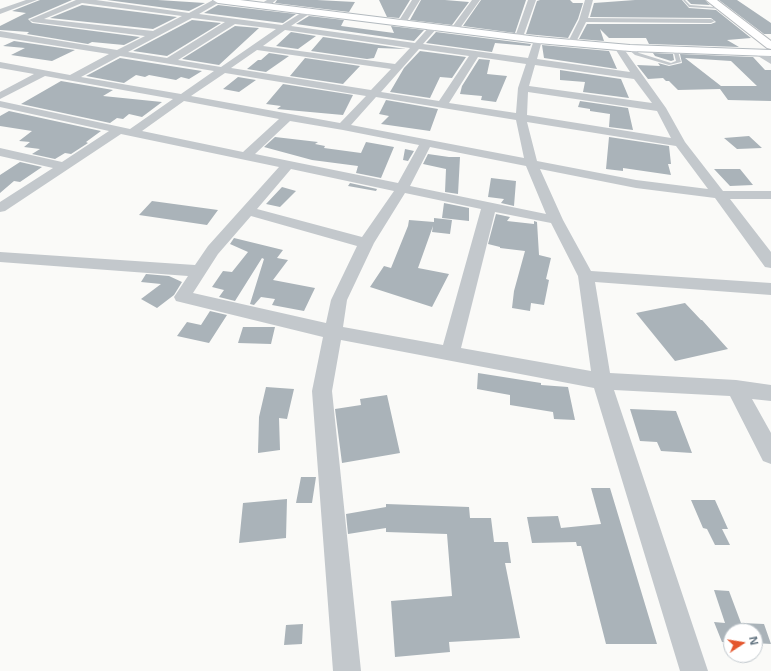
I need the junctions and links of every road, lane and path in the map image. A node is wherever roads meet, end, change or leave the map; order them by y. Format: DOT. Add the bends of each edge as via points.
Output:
graph roads {
  1 [pos="33,0"];
  2 [pos="81,0"];
  3 [pos="218,0"];
  4 [pos="250,0"];
  5 [pos="416,0"];
  6 [pos="476,0"];
  7 [pos="532,0"];
  8 [pos="589,0"];
  9 [pos="711,0"];
  10 [pos="684,1"];
  11 [pos="269,2"];
  12 [pos="722,4"];
  13 [pos="304,6"];
  14 [pos="0,12"];
  15 [pos="190,15"];
  16 [pos="404,19"];
  17 [pos="583,20"];
  18 [pos="233,21"];
  19 [pos="711,21"];
  20 [pos="457,26"];
  21 [pos="434,27"];
  22 [pos="14,28"];
  23 [pos="281,28"];
  24 [pos="0,34"];
  25 [pos="154,34"];
  26 [pos="520,34"];
  27 [pos="771,36"];
  28 [pos="538,40"];
  29 [pos="573,40"];
  30 [pos="416,46"];
  31 [pos="771,46"];
  32 [pos="254,47"];
  33 [pos="624,47"];
  34 [pos="675,49"];
  35 [pos="120,52"];
  36 [pos="766,53"];
  37 [pos="474,54"];
  38 [pos="169,61"];
  39 [pos="531,62"];
  40 [pos="771,62"];
  41 [pos="0,65"];
  42 [pos="397,67"];
  43 [pos="222,70"];
  44 [pos="44,73"];
  45 [pos="637,76"];
  46 [pos="71,78"];
  47 [pos="523,88"];
  48 [pos="374,93"];
  49 [pos="0,96"];
  50 [pos="184,98"];
  51 [pos="0,104"];
  52 [pos="442,105"];
  53 [pos="661,108"];
  54 [pos="288,117"];
  55 [pos="521,119"];
  56 [pos="343,127"];
  57 [pos="119,130"];
  58 [pos="132,133"];
  59 [pos="426,143"];
  60 [pos="680,143"];
  61 [pos="0,152"];
  62 [pos="246,156"];
  63 [pos="531,163"];
  64 [pos="288,165"];
  65 [pos="63,166"];
  66 [pos="402,188"];
  67 [pos="720,195"];
  68 [pos="771,195"];
  69 [pos="489,206"];
  70 [pos="0,208"];
  71 [pos="247,211"];
  72 [pos="556,220"];
  73 [pos="366,242"];
  74 [pos="0,257"];
  75 [pos="771,263"];
  76 [pos="199,271"];
  77 [pos="586,276"];
  78 [pos="771,289"];
  79 [pos="333,332"];
  80 [pos="450,353"];
  81 [pos="602,381"];
  82 [pos="736,388"];
  83 [pos="771,393"];
  84 [pos="771,454"];
  85 [pos="347,671"];
  86 [pos="694,671"];
  1 -- 14 [label="street"];
  2 -- 15 [label="street"];
  2 -- 25 [label="street" via="30,22"];
  3 -- 11 [label="main road"];
  3 -- 15 [label="street"];
  4 -- 11 [label="main road"];
  5 -- 16 [label="street"];
  6 -- 20 [label="street"];
  7 -- 26 [label="street"];
  8 -- 17 [label="street"];
  9 -- 12 [label="main road"];
  10 -- 12 [label="lane" via="689,6"];
  11 -- 13 [label="main road"];
  12 -- 27 [label="main road"];
  12 -- 31 [label="main road"];
  13 -- 16 [label="main road"];
  13 -- 21 [label="main road"];
  13 -- 23 [label="street"];
  15 -- 18 [label="street"];
  15 -- 25 [label="street"];
  16 -- 20 [label="main road"];
  17 -- 19 [label="street"];
  17 -- 29 [label="street"];
  18 -- 23 [label="street"];
  18 -- 38 [label="street"];
  20 -- 26 [label="main road"];
  21 -- 28 [label="main road"];
  21 -- 30 [label="street"];
  22 -- 24 [label="street"];
  23 -- 30 [label="street"];
  23 -- 32 [label="street"];
  24 -- 35 [label="street"];
  25 -- 35 [label="street"];
  26 -- 29 [label="main road"];
  28 -- 33 [label="main road"];
  28 -- 39 [label="street"];
  29 -- 36 [label="main road"];
  30 -- 37 [label="street"];
  30 -- 42 [label="street"];
  32 -- 42 [label="street"];
  32 -- 43 [label="street"];
  33 -- 34 [label="main road"];
  33 -- 34 [label="lane" via="637,54 671,64 679,62"];
  33 -- 45 [label="street"];
  34 -- 36 [label="main road"];
  35 -- 38 [label="street"];
  35 -- 46 [label="street"];
  36 -- 40 [label="street"];
  37 -- 39 [label="street"];
  37 -- 52 [label="street"];
  38 -- 43 [label="street"];
  39 -- 45 [label="street"];
  39 -- 47 [label="street"];
  41 -- 44 [label="street"];
  42 -- 48 [label="street"];
  43 -- 48 [label="street"];
  43 -- 50 [label="street"];
  44 -- 46 [label="street"];
  44 -- 49 [label="street"];
  45 -- 53 [label="street"];
  46 -- 50 [label="street"];
  47 -- 53 [label="street"];
  47 -- 55 [label="street"];
  48 -- 52 [label="street"];
  48 -- 56 [label="street"];
  50 -- 54 [label="street"];
  50 -- 58 [label="street"];
  51 -- 57 [label="street"];
  52 -- 55 [label="street"];
  53 -- 60 [label="street"];
  54 -- 56 [label="street"];
  54 -- 62 [label="street"];
  55 -- 60 [label="street"];
  55 -- 63 [label="street"];
  56 -- 59 [label="street"];
  57 -- 58 [label="street"];
  57 -- 65 [label="street"];
  58 -- 62 [label="street"];
  59 -- 63 [label="street"];
  59 -- 66 [label="street"];
  60 -- 67 [label="street"];
  61 -- 65 [label="street"];
  62 -- 64 [label="street"];
  63 -- 67 [label="street" via="636,184"];
  63 -- 72 [label="street"];
  64 -- 66 [label="street"];
  64 -- 71 [label="street"];
  65 -- 70 [label="street"];
  66 -- 69 [label="street"];
  66 -- 73 [label="street"];
  67 -- 68 [label="street"];
  67 -- 75 [label="street"];
  69 -- 72 [label="street"];
  69 -- 80 [label="street"];
  71 -- 73 [label="street"];
  71 -- 76 [label="street" via="213,250"];
  72 -- 77 [label="street"];
  73 -- 79 [label="street" via="339,300"];
  74 -- 76 [label="street"];
  76 -- 79 [label="street" via="182,298"];
  77 -- 78 [label="street"];
  77 -- 81 [label="street"];
  79 -- 80 [label="street"];
  79 -- 85 [label="street" via="322,391"];
  80 -- 81 [label="street"];
  81 -- 82 [label="street"];
  81 -- 86 [label="street"];
  82 -- 83 [label="street"];
  82 -- 84 [label="street"];
}
